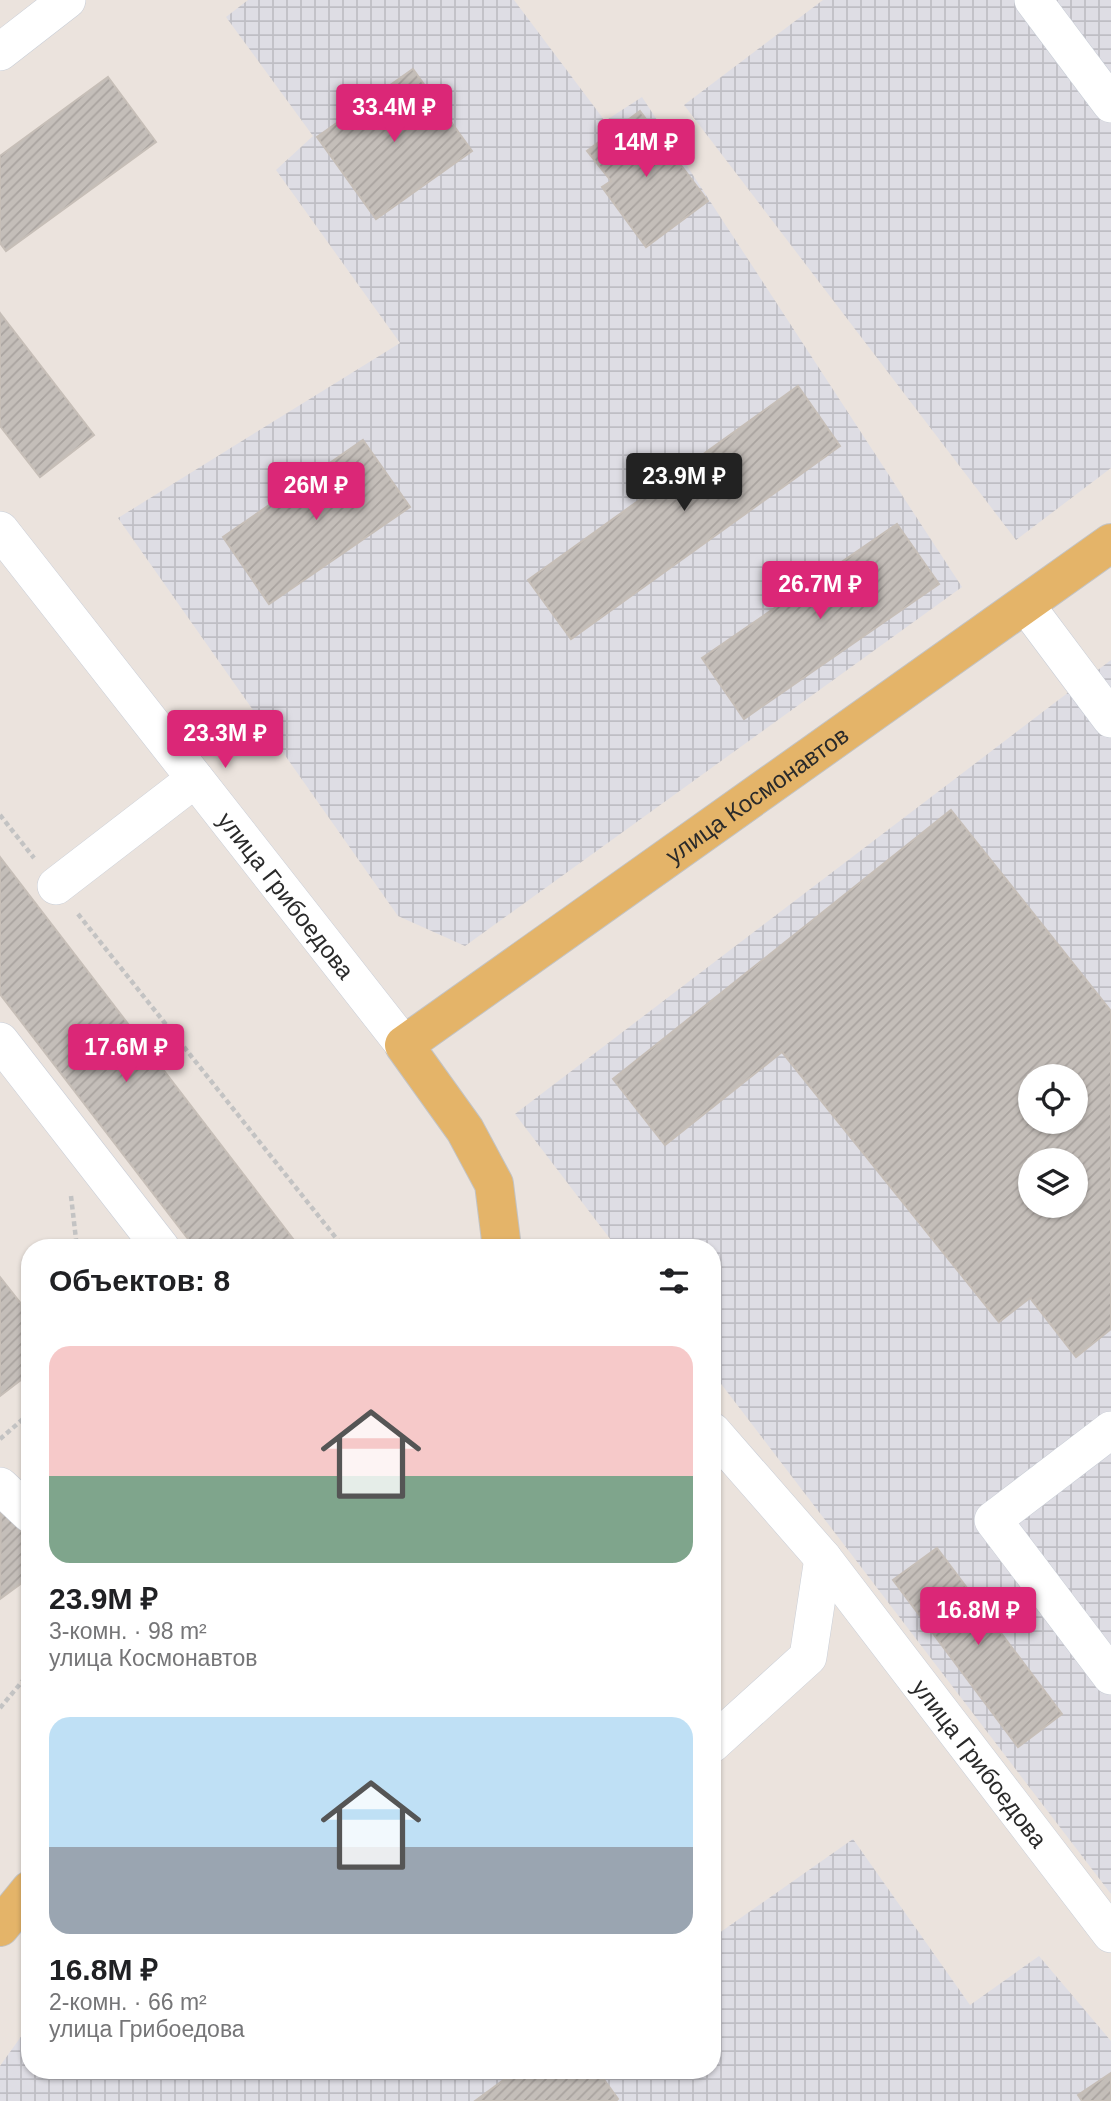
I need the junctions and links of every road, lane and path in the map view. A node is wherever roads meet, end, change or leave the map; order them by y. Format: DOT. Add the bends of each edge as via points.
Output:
graph roads {
  1 [pos="67,0"];
  2 [pos="1033,0"];
  3 [pos="0,52"];
  4 [pos="1111,104"];
  5 [pos="0,530"];
  6 [pos="1111,543"];
  7 [pos="1025,604"];
  8 [pos="1111,719"];
  9 [pos="195,779"];
  10 [pos="0,815"];
  11 [pos="57,887"];
  12 [pos="0,1041"];
  13 [pos="404,1045"];
  14 [pos="154,1239"];
  15 [pos="335,1239"];
  16 [pos="501,1239"];
  17 [pos="21,1420"];
  18 [pos="1111,1430"];
  19 [pos="0,1439"];
  20 [pos="721,1442"];
  21 [pos="0,1486"];
  22 [pos="21,1506"];
  23 [pos="823,1558"];
  24 [pos="1111,1676"];
  25 [pos="21,1682"];
  26 [pos="0,1705"];
  27 [pos="721,1736"];
  28 [pos="21,1901"];
  29 [pos="0,1927"];
  30 [pos="1111,1934"];
  1 -- 3 [label="street"];
  2 -- 4 [label="street"];
  5 -- 9 [label="street, улица Грибоедова"];
  6 -- 7 [label="main road, улица Космонавтов"];
  7 -- 8 [label="street"];
  7 -- 13 [label="main road, улица Космонавтов"];
  9 -- 11 [label="street"];
  9 -- 13 [label="street, улица Грибоедова"];
  10 -- 11 [label="path"];
  11 -- 15 [label="path"];
  12 -- 14 [label="street"];
  13 -- 16 [label="main road, улица Грибоедова" via="465,1129 494,1184"];
  17 -- 19 [label="path"];
  18 -- 24 [label="street" via="993,1520"];
  20 -- 23 [label="street, улица Грибоедова"];
  21 -- 22 [label="street"];
  23 -- 27 [label="street" via="808,1657"];
  23 -- 30 [label="street, улица Грибоедова"];
  25 -- 26 [label="path"];
  28 -- 29 [label="main road"];
}
